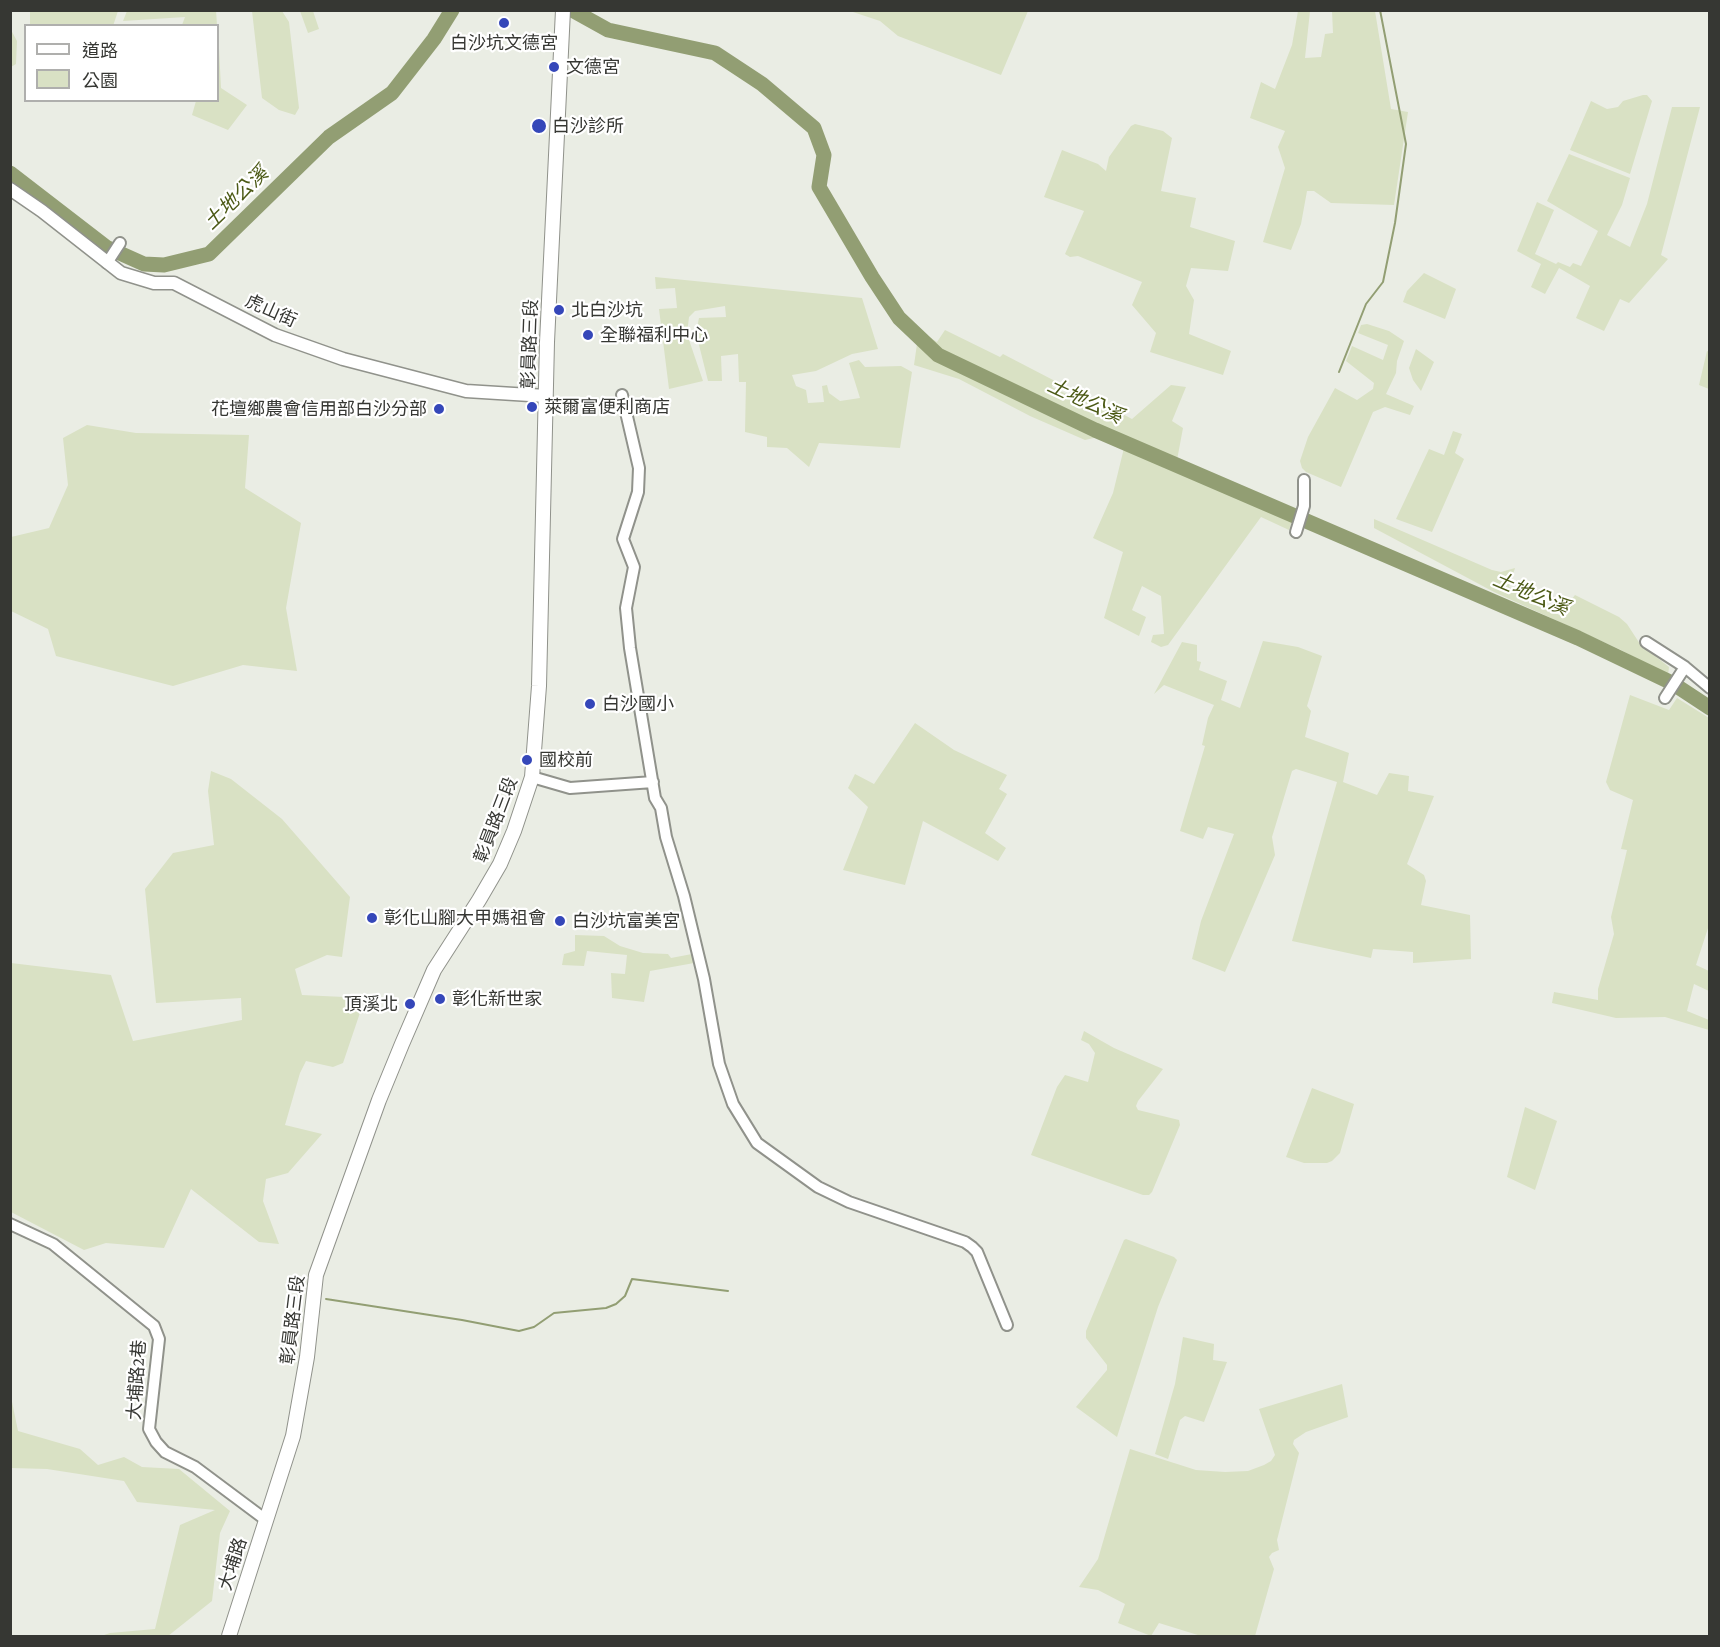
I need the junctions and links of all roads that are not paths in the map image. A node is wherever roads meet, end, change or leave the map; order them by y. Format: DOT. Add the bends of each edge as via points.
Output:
graph roads {
  1 [pos="563,10"];
  2 [pos="10,189"];
  3 [pos="120,243"];
  4 [pos="107,263"];
  5 [pos="622,395"];
  6 [pos="546,396"];
  7 [pos="1304,480"];
  8 [pos="1297,528"];
  9 [pos="1646,642"];
  10 [pos="1685,668"];
  11 [pos="1710,688"];
  12 [pos="1667,696"];
  13 [pos="532,777"];
  14 [pos="653,782"];
  15 [pos="10,1224"];
  16 [pos="1007,1325"];
  17 [pos="273,1503"];
  18 [pos="266,1520"];
  19 [pos="229,1636"];
  1 -- 6 [label="main road, 彰員路三段"];
  2 -- 4 [label="street, 虎山街"];
  3 -- 4 [label="street"];
  4 -- 6 [label="street, 虎山街" via="121,273 154,283 174,283 275,335 344,359 466,391"];
  5 -- 14 [label="street" via="639,468 639,481 622,538 634,567 626,616"];
  6 -- 13 [label="main road, 彰員路三段" via="539,686"];
  7 -- 8 [label="street" via="1304,506"];
  9 -- 10 [label="street"];
  10 -- 11 [label="street"];
  10 -- 12 [label="street"];
  13 -- 14 [label="street" via="570,788"];
  13 -- 17 [label="main road, 彰員路三段" via="500,864 434,970 379,1100 315,1275 307,1357 293,1436"];
  14 -- 16 [label="street" via="704,979 720,1064 735,1110 757,1143 818,1187 972,1247"];
  15 -- 18 [label="street, 大埔路2巷" via="53,1244 154,1326 159,1339 149,1429 156,1443"];
  17 -- 18 [label="main road, 大埔路"];
  18 -- 19 [label="main road, 大埔路"];
}
